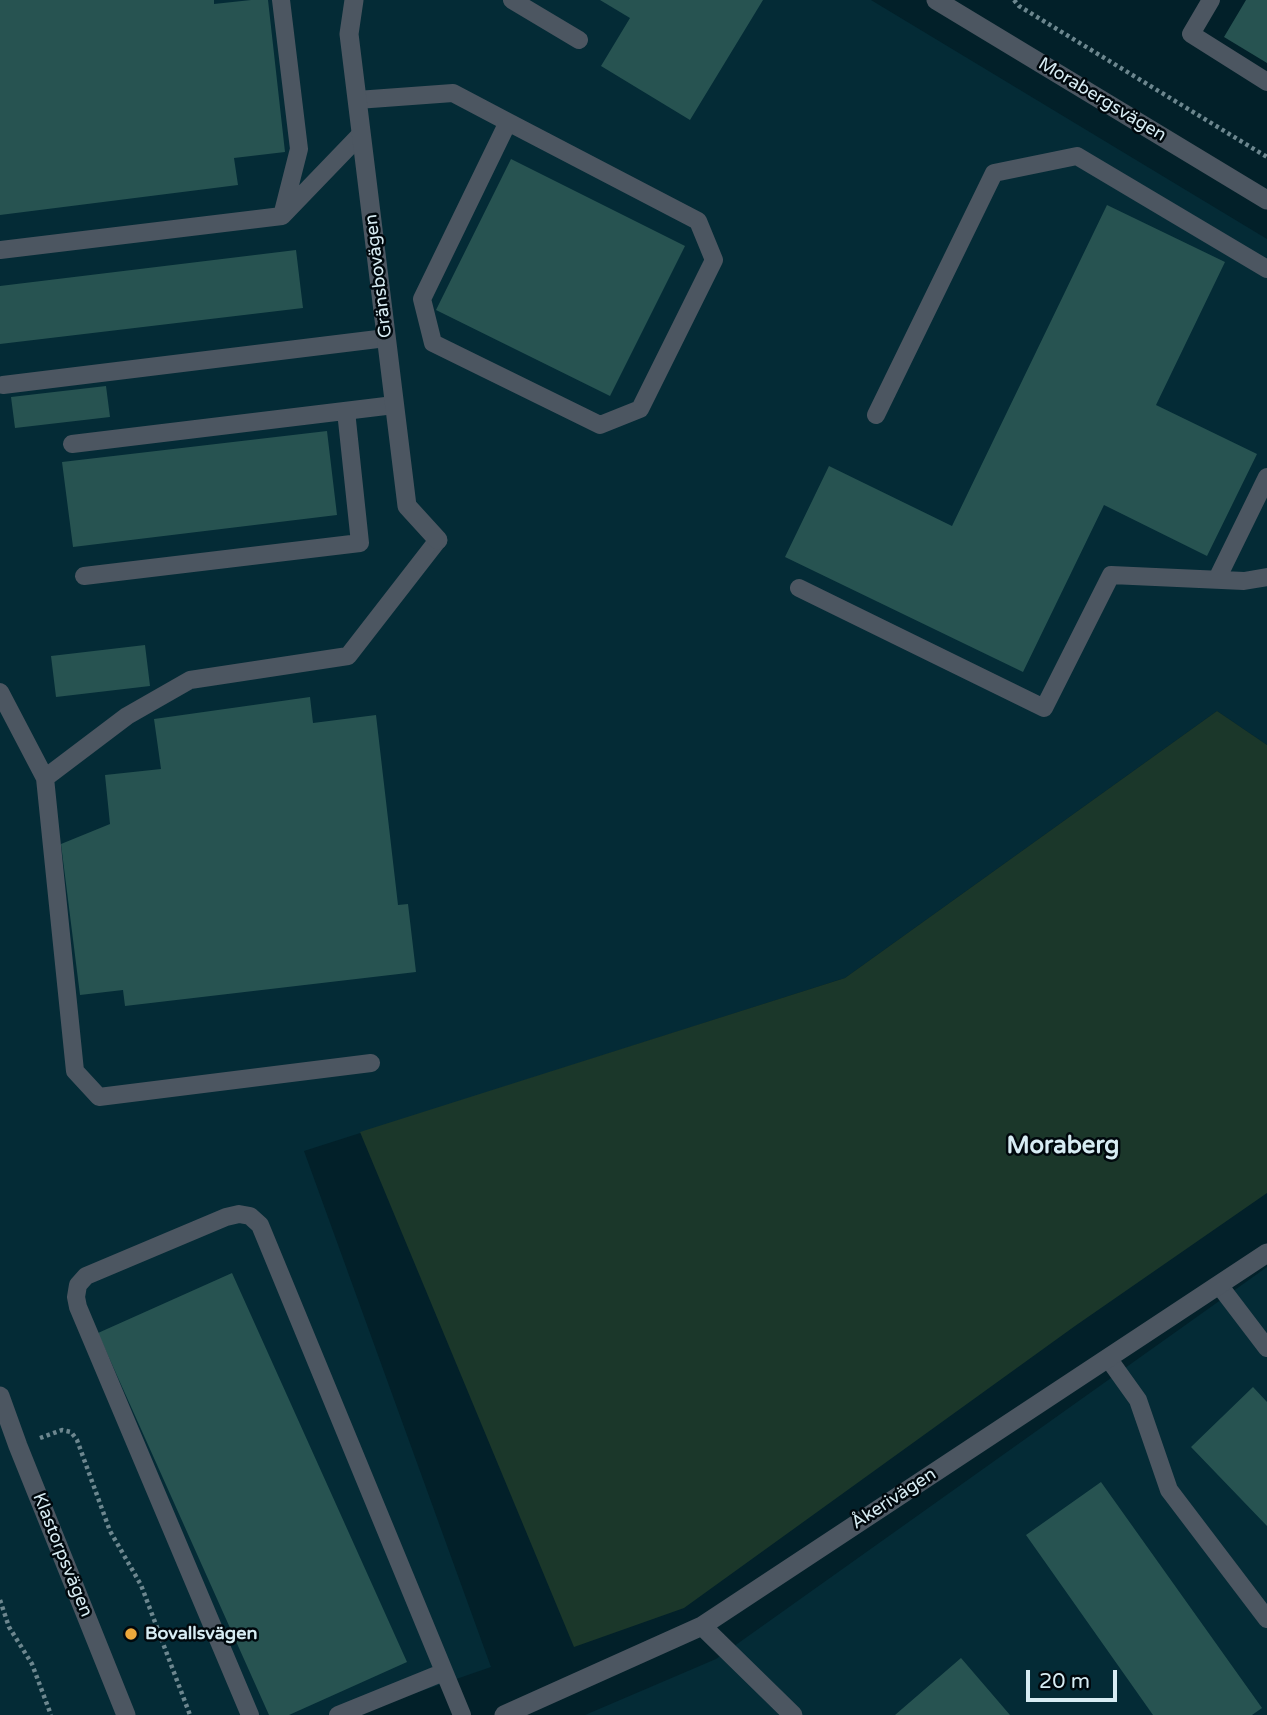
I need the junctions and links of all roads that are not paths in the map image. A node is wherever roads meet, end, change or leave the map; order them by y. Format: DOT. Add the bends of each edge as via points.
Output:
graph roads {
  1 [pos="281,0"];
  2 [pos="354,0"];
  3 [pos="512,0"];
  4 [pos="936,0"];
  5 [pos="1211,0"];
  6 [pos="579,40"];
  7 [pos="1267,82"];
  8 [pos="357,100"];
  9 [pos="509,122"];
  10 [pos="361,134"];
  11 [pos="1267,200"];
  12 [pos="282,216"];
  13 [pos="0,250"];
  14 [pos="1267,269"];
  15 [pos="386,338"];
  16 [pos="3,385"];
  17 [pos="394,405"];
  18 [pos="346,411"];
  19 [pos="876,415"];
  20 [pos="72,444"];
  21 [pos="1267,477"];
  22 [pos="438,540"];
  23 [pos="84,576"];
  24 [pos="1267,577"];
  25 [pos="1217,579"];
  26 [pos="799,588"];
  27 [pos="0,692"];
  28 [pos="45,778"];
  29 [pos="371,1063"];
  30 [pos="1267,1253"];
  31 [pos="1219,1285"];
  32 [pos="1267,1348"];
  33 [pos="1108,1358"];
  34 [pos="0,1396"];
  35 [pos="1267,1619"];
  36 [pos="702,1626"];
  37 [pos="444,1672"];
  38 [pos="527,1712"];
  39 [pos="125,1715"];
  40 [pos="250,1715"];
  41 [pos="338,1715"];
  42 [pos="462,1715"];
  43 [pos="504,1715"];
  44 [pos="793,1715"];
  1 -- 12 [label="lane" via="299,149"];
  2 -- 8 [label="street, Gränsbovägen" via="349,34"];
  3 -- 6 [label="lane"];
  4 -- 11 [label="street, Morabergsvägen"];
  5 -- 7 [label="lane" via="1191,34"];
  8 -- 9 [label="lane" via="453,93"];
  8 -- 10 [label="street, Gränsbovägen"];
  9 -- 9 [label="lane" via="698,221 714,260 640,409 600,425 433,342 422,299"];
  10 -- 12 [label="lane"];
  10 -- 15 [label="street, Gränsbovägen"];
  12 -- 13 [label="lane"];
  14 -- 19 [label="lane" via="1077,156 994,173"];
  15 -- 16 [label="lane"];
  15 -- 17 [label="street, Gränsbovägen"];
  17 -- 18 [label="lane"];
  17 -- 22 [label="street, Gränsbovägen" via="407,506"];
  18 -- 20 [label="lane"];
  18 -- 23 [label="lane" via="360,543"];
  21 -- 25 [label="lane"];
  22 -- 28 [label="lane" via="348,656 190,680 127,716"];
  24 -- 25 [label="lane"];
  25 -- 26 [label="lane" via="1111,575 1044,708"];
  27 -- 28 [label="lane"];
  28 -- 29 [label="lane" via="75,1071 99,1097"];
  30 -- 31 [label="street, Åkerivägen"];
  31 -- 32 [label="lane"];
  31 -- 33 [label="street, Åkerivägen"];
  33 -- 35 [label="lane" via="1138,1400 1169,1490"];
  33 -- 36 [label="street, Åkerivägen"];
  34 -- 39 [label="street, Klastorpsvägen"];
  36 -- 38 [label="street, Åkerivägen"];
  36 -- 44 [label="street"];
  37 -- 40 [label="lane" via="260,1225 239,1214 86,1276 78,1284 76,1297"];
  37 -- 41 [label="lane"];
  37 -- 42 [label="lane"];
  38 -- 43 [label="street, Åkerivägen"];
}
